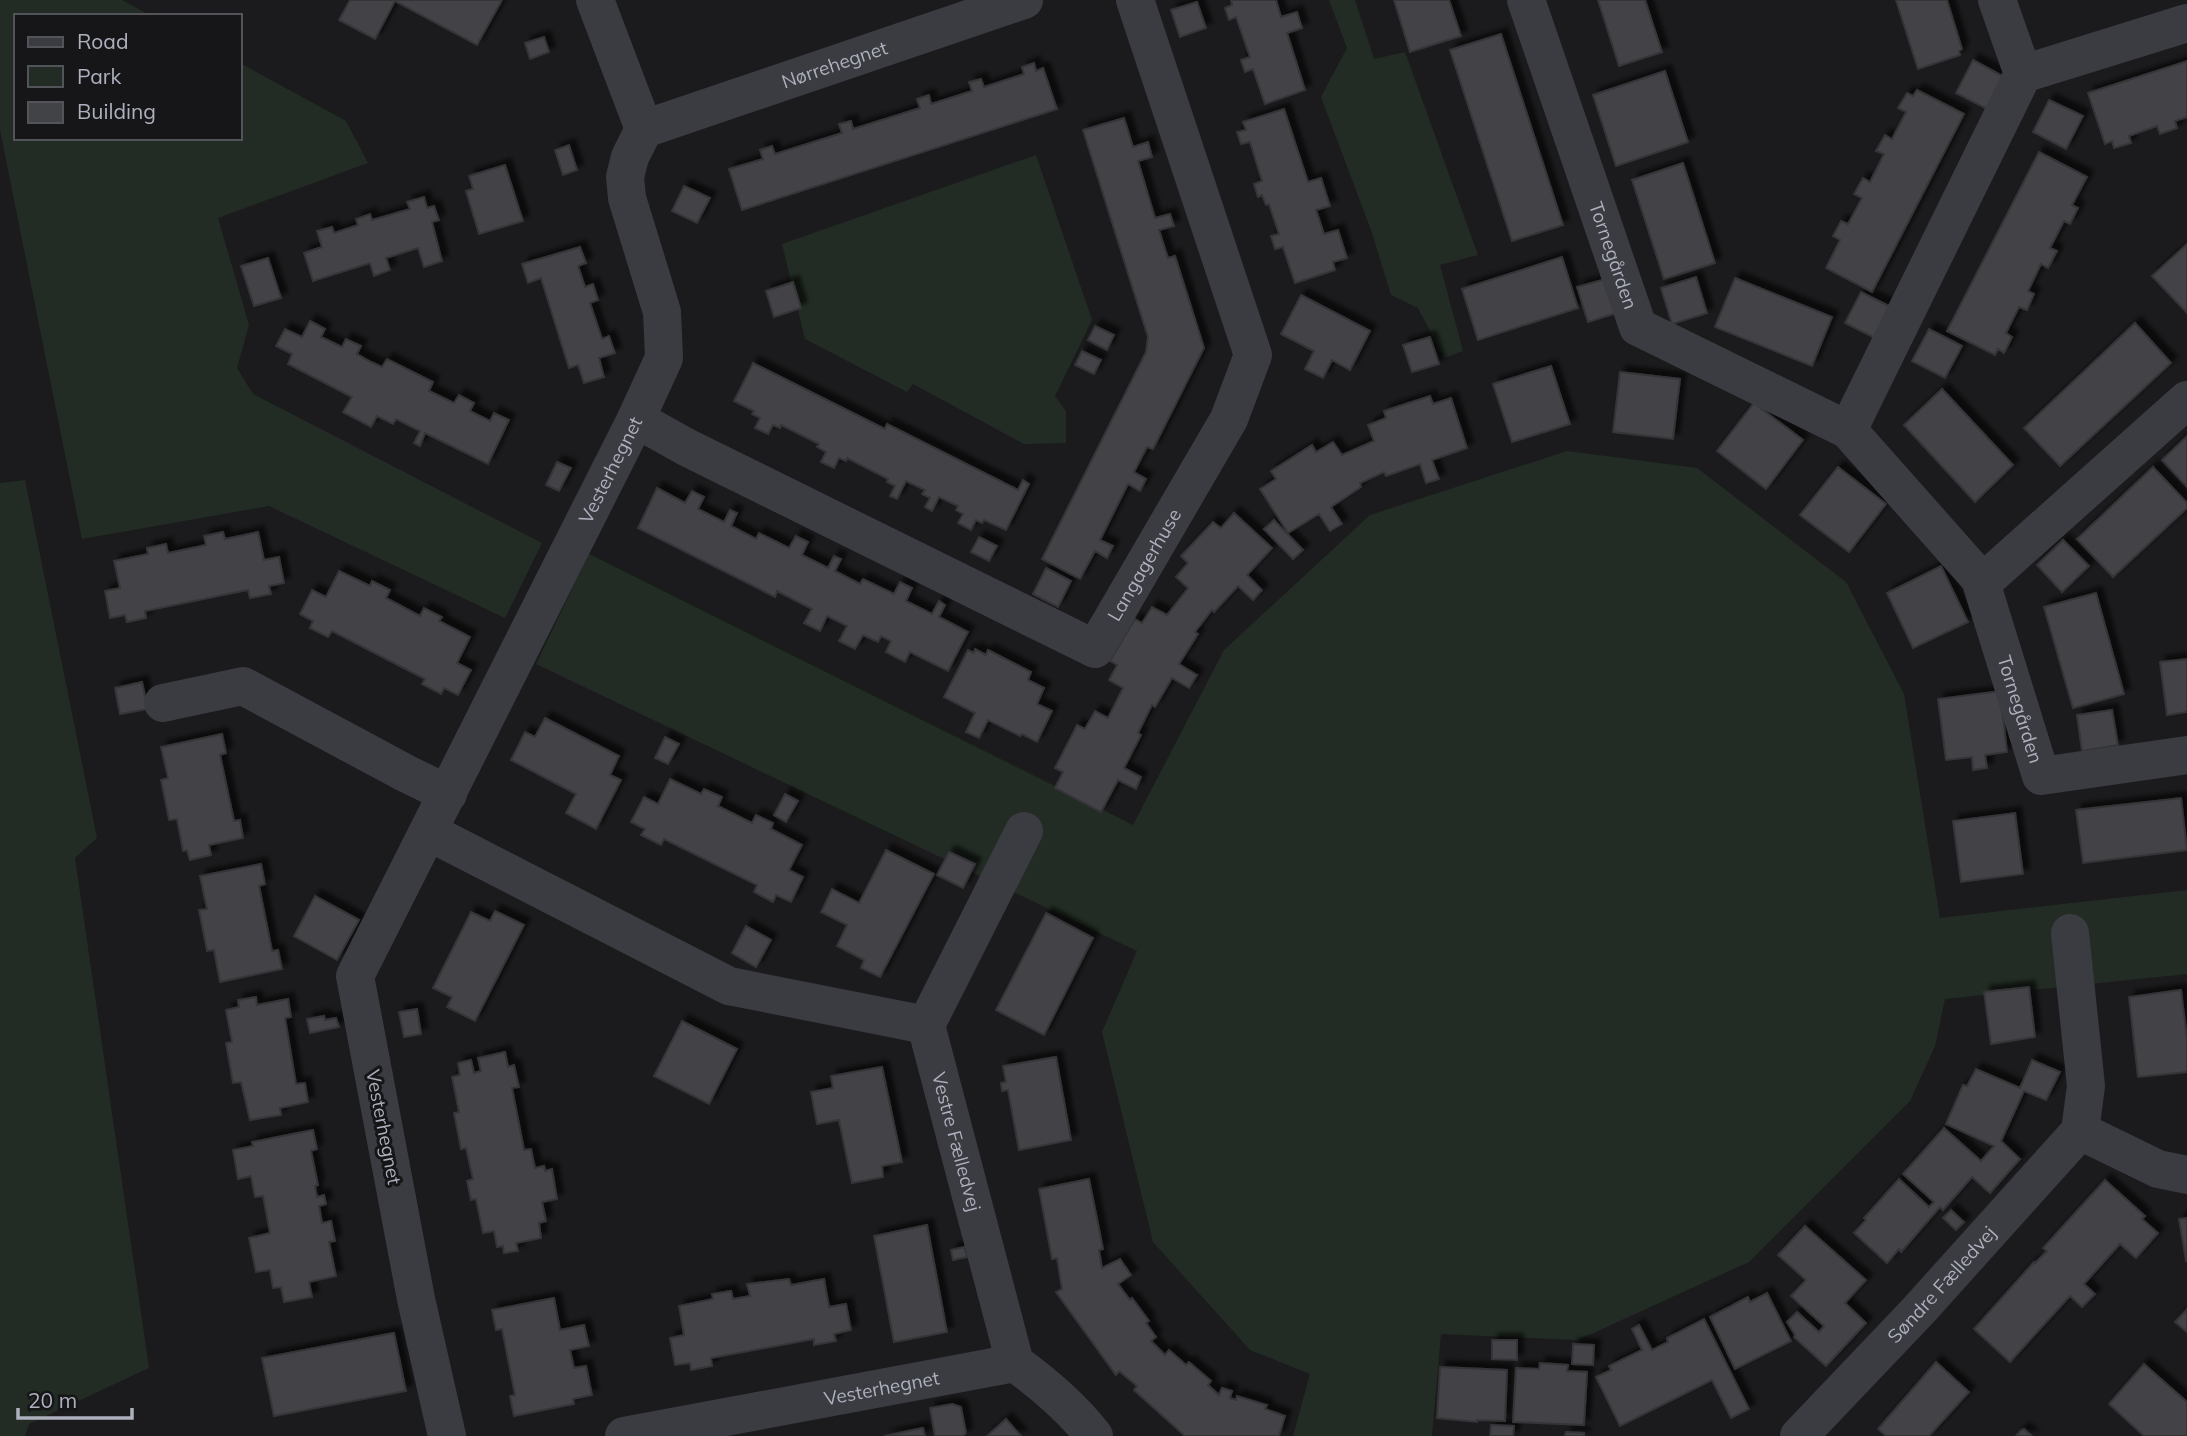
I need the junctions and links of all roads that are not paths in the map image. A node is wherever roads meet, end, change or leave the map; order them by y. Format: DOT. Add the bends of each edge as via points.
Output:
graph roads {
  1 [pos="595,0"];
  2 [pos="1024,0"];
  3 [pos="1135,0"];
  4 [pos="1526,0"];
  5 [pos="1997,0"];
  6 [pos="2187,23"];
  7 [pos="2023,74"];
  8 [pos="645,129"];
  9 [pos="2187,400"];
  10 [pos="636,419"];
  11 [pos="1848,430"];
  12 [pos="1982,583"];
  13 [pos="163,702"];
  14 [pos="2187,755"];
  15 [pos="448,794"];
  16 [pos="1024,831"];
  17 [pos="429,832"];
  18 [pos="2070,933"];
  19 [pos="926,1025"];
  20 [pos="2080,1131"];
  21 [pos="2187,1175"];
  22 [pos="1015,1363"];
  23 [pos="447,1436"];
  24 [pos="624,1436"];
  25 [pos="1094,1436"];
  26 [pos="1799,1436"];
  1 -- 8 [label="street"];
  2 -- 8 [label="street, Nørrehegnet"];
  3 -- 10 [label="street, Langagerhuse" via="1254,355 1230,419 1095,649"];
  4 -- 11 [label="street, Tornegården" via="1638,327"];
  5 -- 7 [label="street"];
  6 -- 7 [label="street"];
  7 -- 11 [label="street"];
  8 -- 10 [label="street, Vesterhegnet" via="625,177 627,198 662,312 664,358"];
  9 -- 12 [label="street"];
  10 -- 15 [label="street, Vesterhegnet"];
  11 -- 12 [label="street, Tornegården"];
  12 -- 14 [label="street, Tornegården" via="2041,776"];
  13 -- 15 [label="street" via="243,686"];
  15 -- 17 [label="street, Vesterhegnet"];
  16 -- 19 [label="street"];
  17 -- 19 [label="street" via="729,985"];
  17 -- 23 [label="street, Vesterhegnet" via="355,976 416,1299"];
  18 -- 20 [label="street" via="2086,1086"];
  19 -- 22 [label="street, Vestre Fælledvej"];
  20 -- 21 [label="street" via="2158,1169"];
  20 -- 26 [label="street, Søndre Fælledvej"];
  22 -- 24 [label="street, Vesterhegnet"];
  22 -- 25 [label="street"];
}
